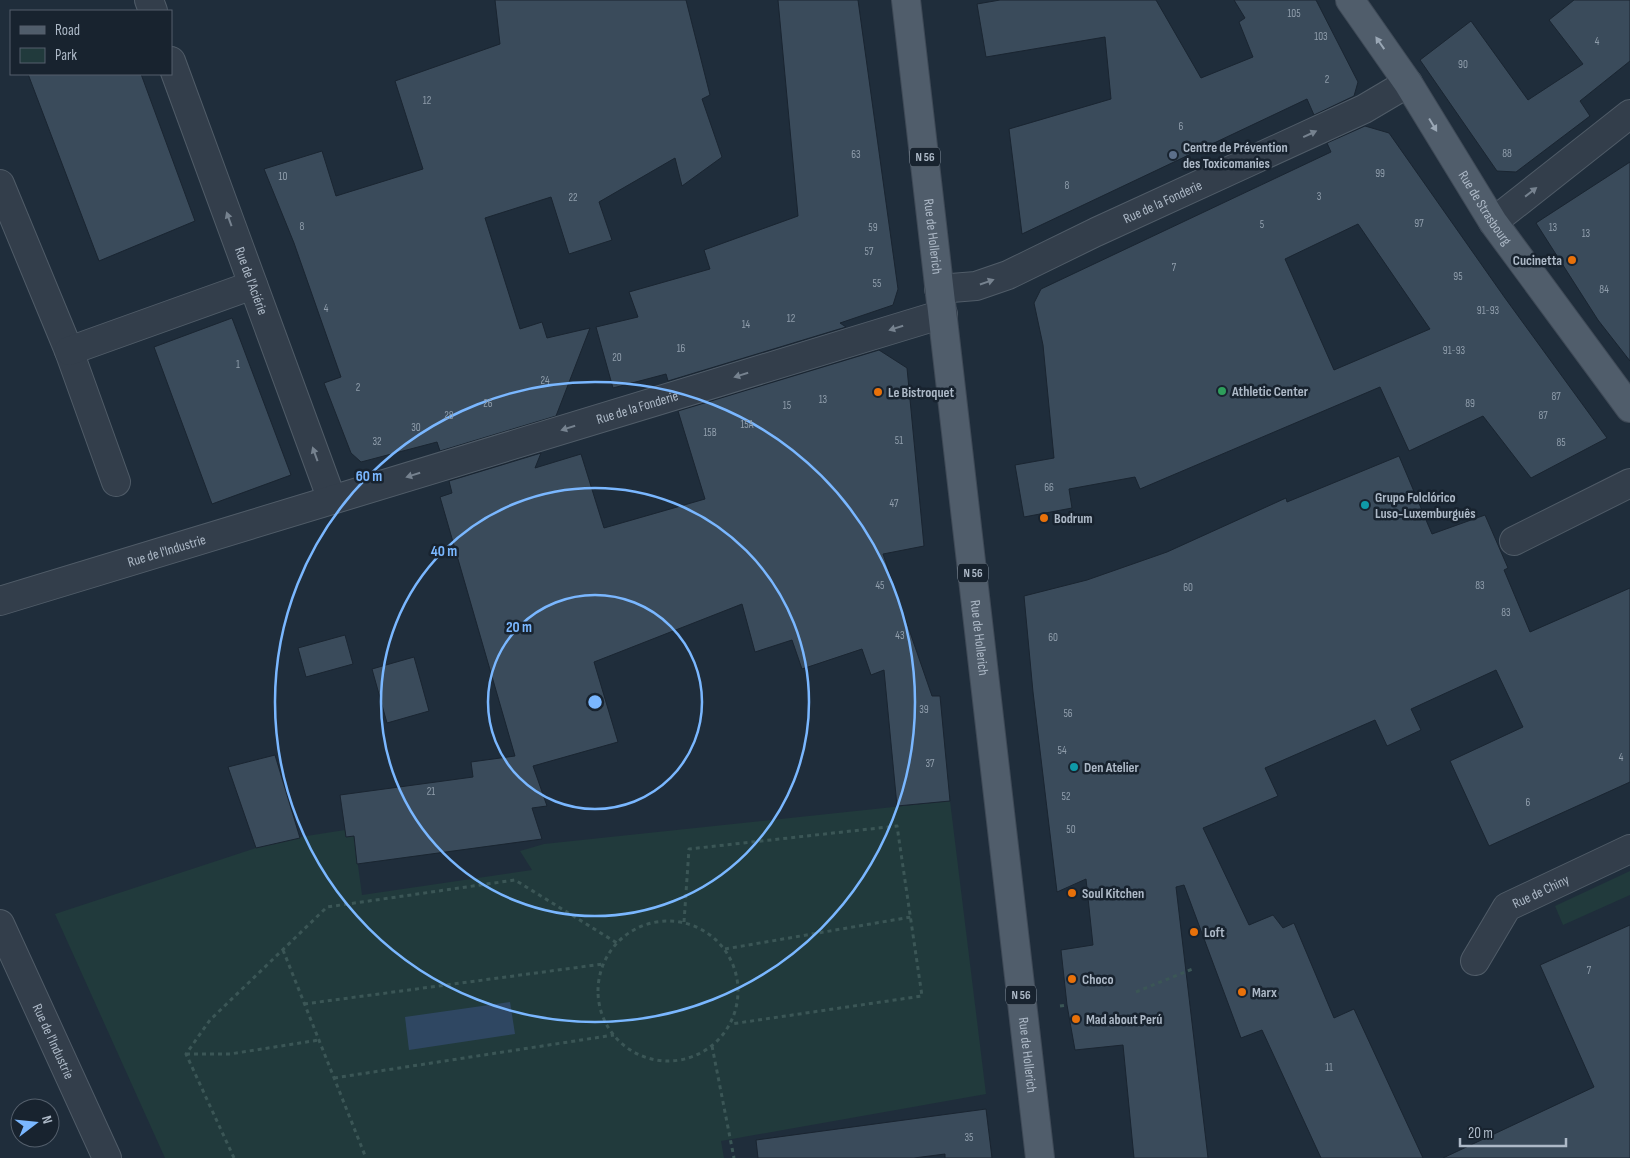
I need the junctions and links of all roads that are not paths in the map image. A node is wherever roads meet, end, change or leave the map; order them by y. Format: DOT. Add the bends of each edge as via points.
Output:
graph roads {
  1 [pos="906,0"];
  2 [pos="1350,0"];
  3 [pos="172,64"];
  4 [pos="1408,83"];
  5 [pos="1630,114"];
  6 [pos="0,184"];
  7 [pos="1493,222"];
  8 [pos="253,285"];
  9 [pos="941,302"];
  10 [pos="69,351"];
  11 [pos="1630,408"];
  12 [pos="116,482"];
  13 [pos="1630,483"];
  14 [pos="332,500"];
  15 [pos="1514,541"];
  16 [pos="0,601"];
  17 [pos="1630,849"];
  18 [pos="0,924"];
  19 [pos="1476,961"];
  20 [pos="108,1158"];
  21 [pos="1040,1158"];
  1 -- 9 [label="main road, Rue de Hollerich / N 56"];
  4 -- 2 [label="main road, Rue de Strasbourg, one-way"];
  8 -- 3 [label="street, Rue de l'Aciérie, one-way"];
  4 -- 7 [label="main road, Rue de Strasbourg, one-way"];
  9 -- 4 [label="street, Rue de la Fonderie, one-way" via="1008,275 1364,109"];
  7 -- 5 [label="street, one-way"];
  6 -- 10 [label="street"];
  7 -- 11 [label="main road, Rue de Strasbourg"];
  8 -- 10 [label="street"];
  14 -- 8 [label="street, Rue de l'Aciérie, one-way"];
  9 -- 14 [label="street, Rue de la Fonderie, one-way"];
  9 -- 21 [label="main road, Rue de Hollerich / N 56"];
  10 -- 12 [label="street"];
  13 -- 15 [label="street"];
  14 -- 16 [label="street, Rue de l'Industrie"];
  17 -- 19 [label="street, Rue de Chiny" via="1507,907"];
  18 -- 20 [label="street, Rue de l'Industrie"];
}
